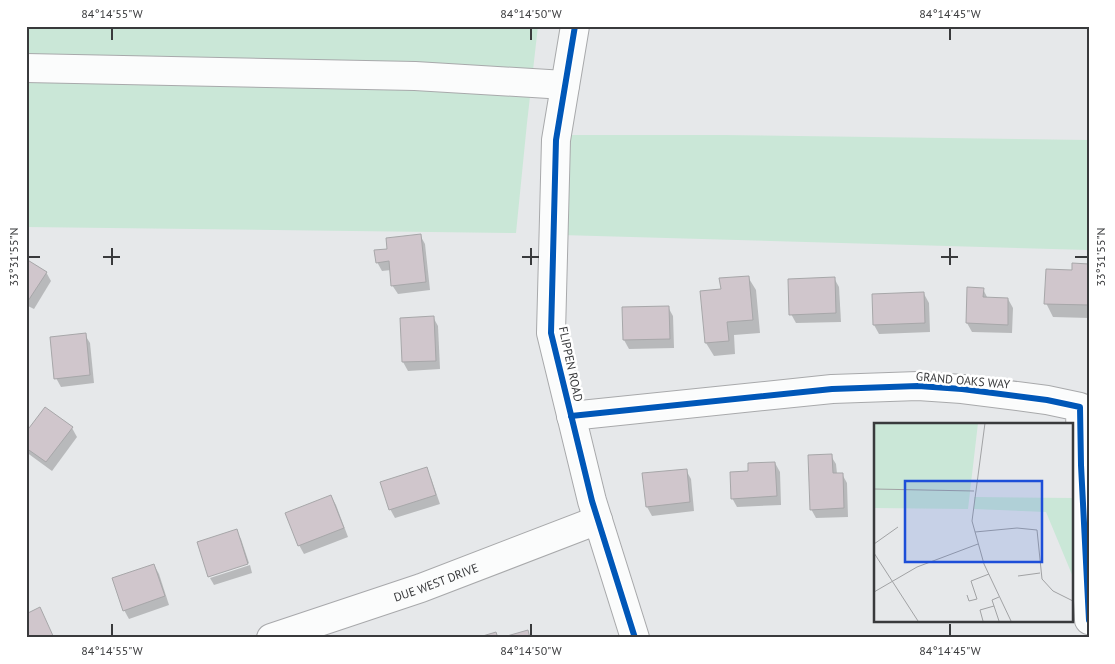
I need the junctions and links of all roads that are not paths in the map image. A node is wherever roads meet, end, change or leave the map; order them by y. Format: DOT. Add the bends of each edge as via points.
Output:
graph roads {
  1 [pos="575,26"];
  2 [pos="26,68"];
  3 [pos="565,85"];
  4 [pos="571,416"];
  5 [pos="598,520"];
  6 [pos="1089,620"];
  7 [pos="272,638"];
  8 [pos="634,638"];
  1 -- 3 [label="street, FLIPPEN ROAD"];
  2 -- 3 [label="street" via="415,76"];
  3 -- 4 [label="street, FLIPPEN ROAD" via="556,140 551,333"];
  4 -- 5 [label="street, FLIPPEN ROAD"];
  4 -- 6 [label="street, GRAND OAKS WAY" via="832,389 918,386 1047,400 1080,407"];
  5 -- 7 [label="street, DUE WEST DRIVE" via="420,588"];
  5 -- 8 [label="street, FLIPPEN ROAD"];
}
